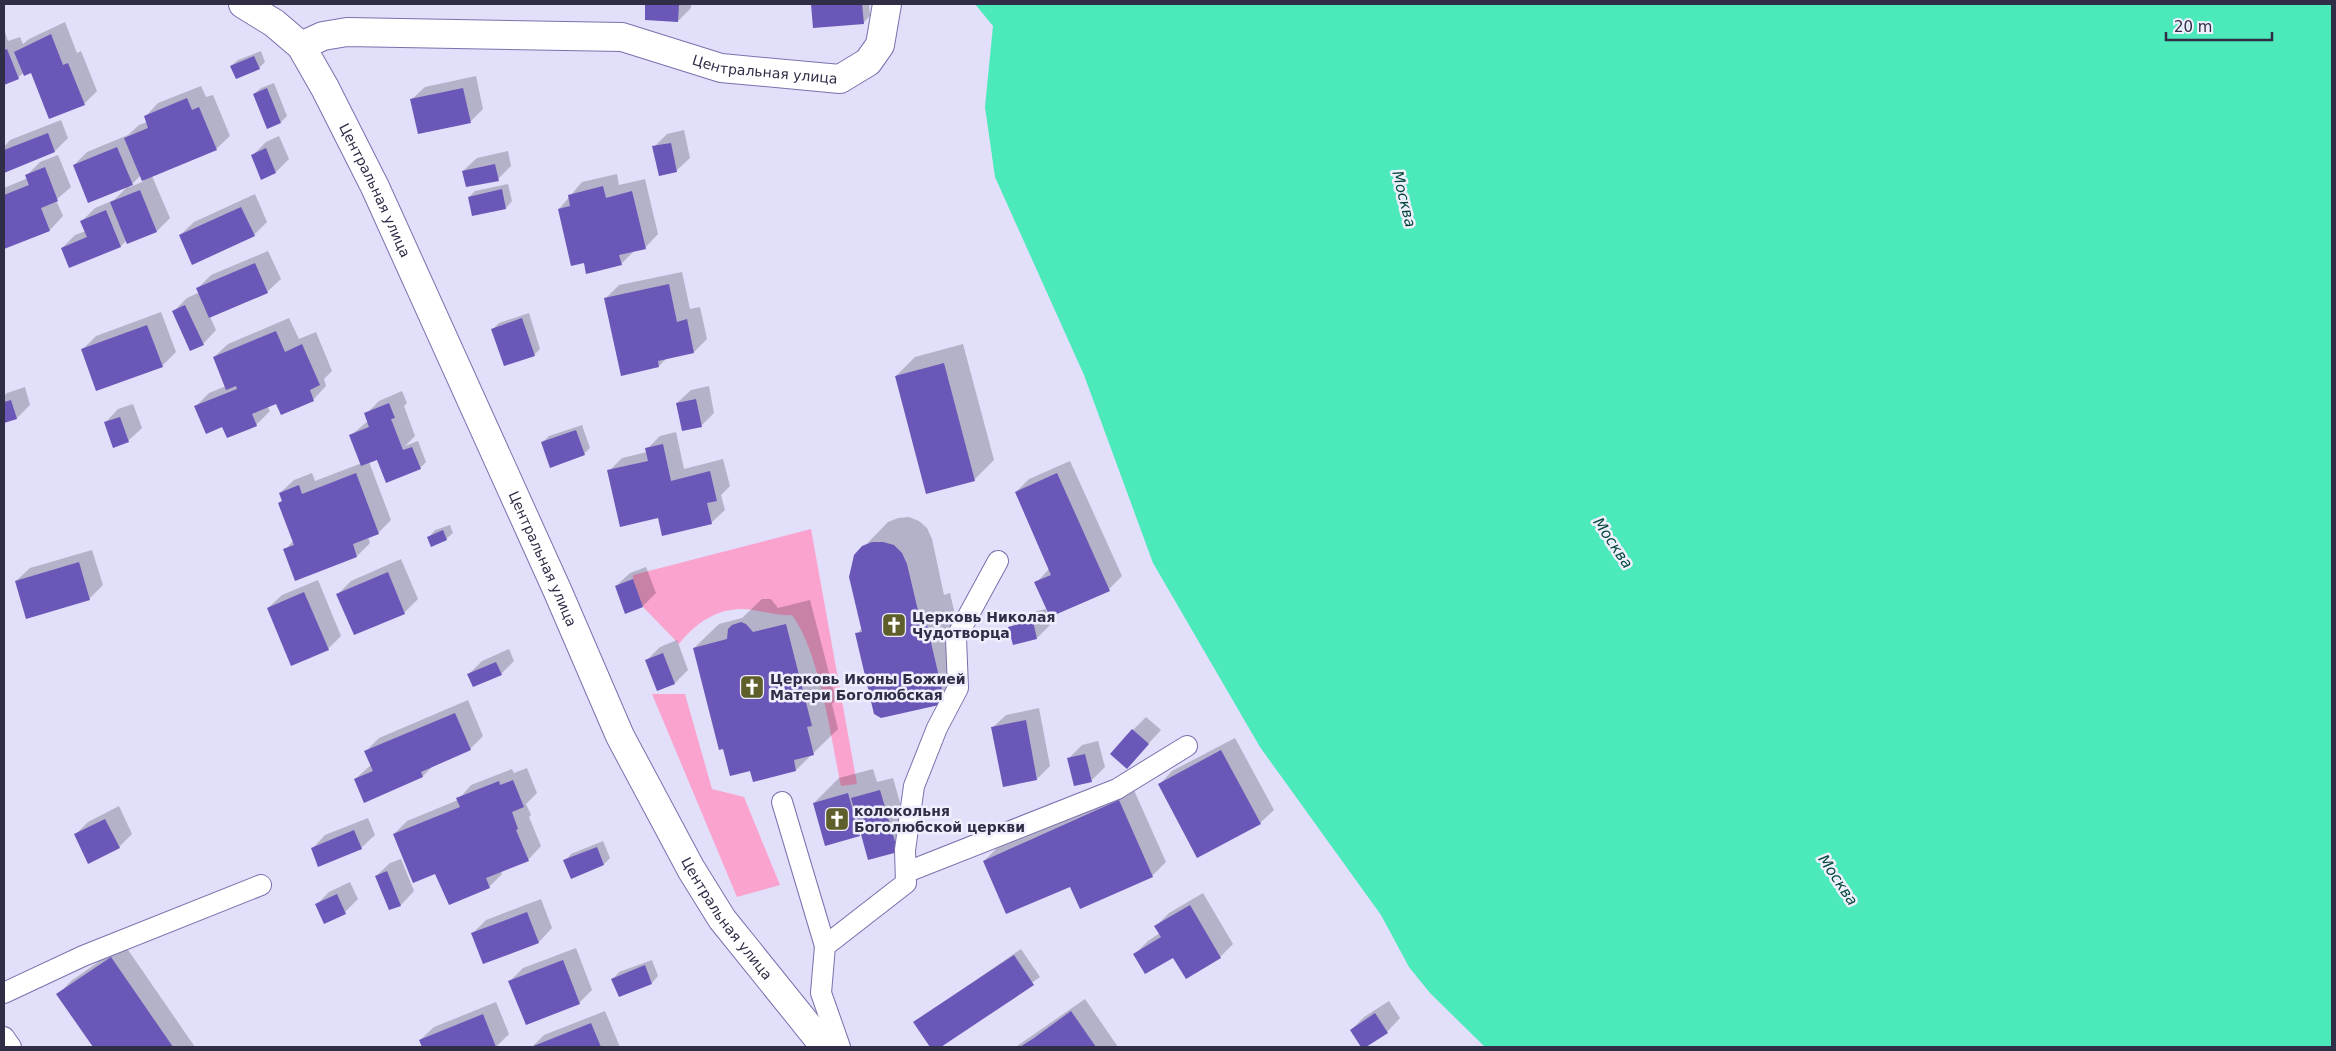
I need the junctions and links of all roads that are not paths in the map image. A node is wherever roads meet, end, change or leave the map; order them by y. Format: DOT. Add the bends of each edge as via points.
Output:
graph roads {
  1 [pos="243,4"];
  2 [pos="887,4"];
  3 [pos="301,46"];
  4 [pos="998,561"];
  5 [pos="1187,746"];
  6 [pos="782,802"];
  7 [pos="907,872"];
  8 [pos="261,885"];
  9 [pos="825,946"];
  10 [pos="4,993"];
  11 [pos="4,1037"];
  12 [pos="11,1047"];
  13 [pos="825,1047"];
  14 [pos="840,1047"];
  1 -- 3 [label="street, Центральная улица" via="274,23"];
  2 -- 3 [label="street, Центральная улица" via="880,45 868,62 840,79 721,68 622,37 348,32 322,36"];
  3 -- 13 [label="street, Центральная улица" via="375,188 625,745 691,869 722,919"];
  4 -- 7 [label="lane" via="956,638 958,688 937,728 914,786 906,850"];
  5 -- 7 [label="lane" via="1118,789"];
  6 -- 9 [label="lane"];
  7 -- 9 [label="lane" via="906,883"];
  8 -- 10 [label="lane" via="83,956"];
  9 -- 14 [label="lane" via="821,993"];
  11 -- 12 [label="lane"];
}
